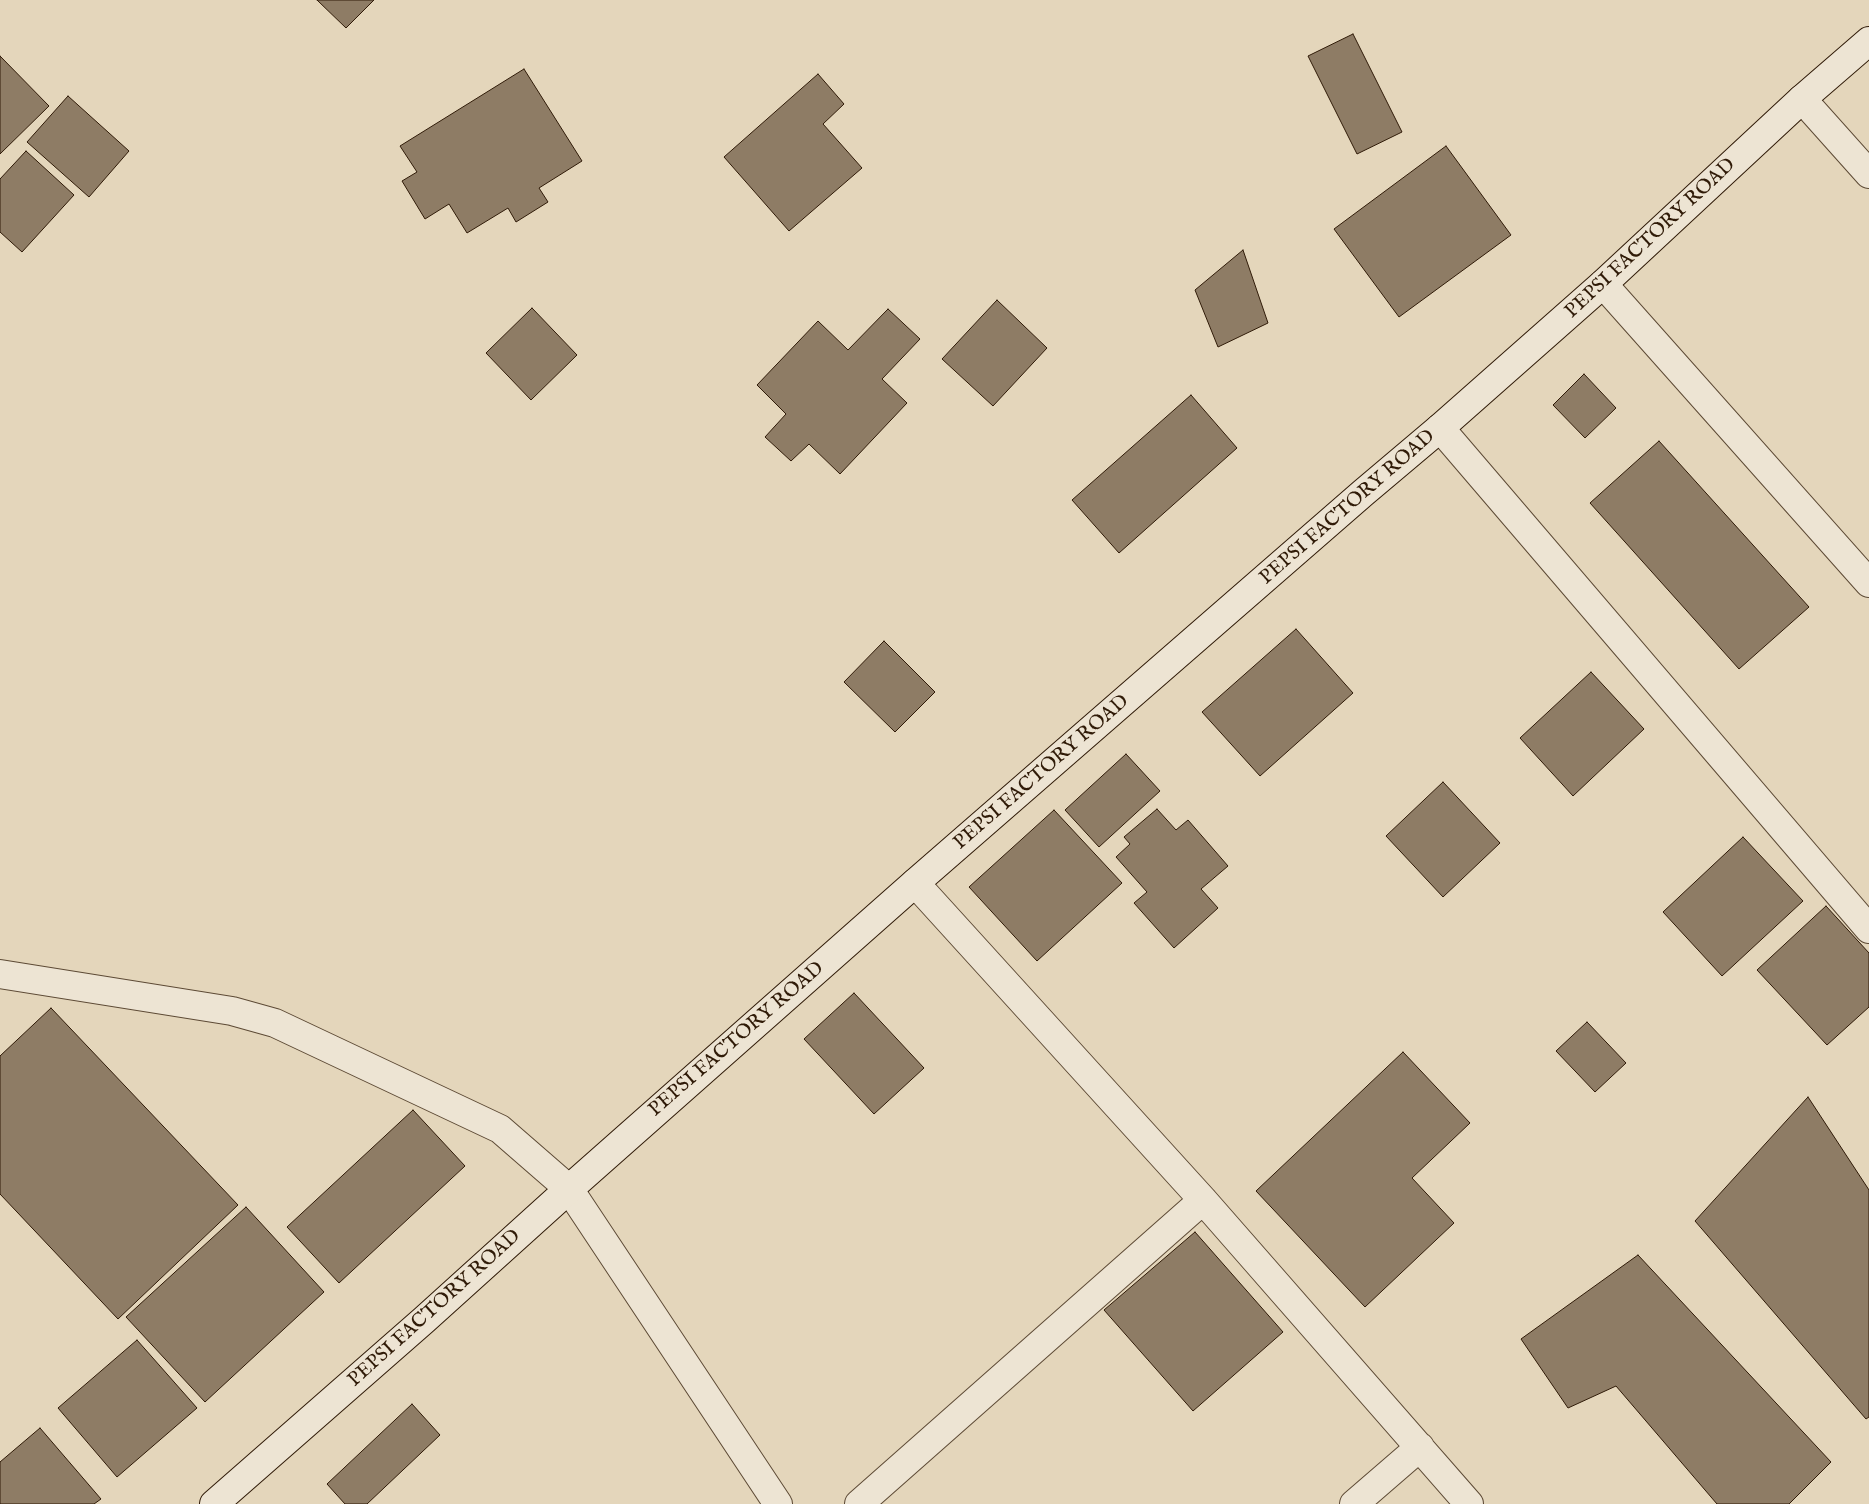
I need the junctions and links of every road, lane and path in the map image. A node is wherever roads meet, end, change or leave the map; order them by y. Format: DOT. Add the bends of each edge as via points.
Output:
graph roads {
  1 [pos="1869,41"];
  2 [pos="1802,99"];
  3 [pos="1869,174"];
  4 [pos="1603,284"];
  5 [pos="1440,428"];
  6 [pos="1869,583"];
  7 [pos="915,883"];
  8 [pos="1869,929"];
  9 [pos="0,974"];
  10 [pos="569,1188"];
  11 [pos="1203,1200"];
  12 [pos="1420,1447"];
  13 [pos="777,1503"];
  14 [pos="214,1504"];
  15 [pos="859,1504"];
  16 [pos="1354,1504"];
  17 [pos="1469,1504"];
  1 -- 2 [label="street, PEPSI FACTORY ROAD"];
  2 -- 3 [label="street"];
  2 -- 4 [label="street, PEPSI FACTORY ROAD"];
  4 -- 5 [label="street, PEPSI FACTORY ROAD"];
  4 -- 6 [label="street"];
  5 -- 7 [label="street, PEPSI FACTORY ROAD"];
  5 -- 8 [label="street"];
  7 -- 10 [label="street, PEPSI FACTORY ROAD"];
  7 -- 11 [label="street"];
  9 -- 10 [label="street" via="232,1012 275,1023 500,1130"];
  10 -- 13 [label="street"];
  10 -- 14 [label="street, PEPSI FACTORY ROAD"];
  11 -- 12 [label="street"];
  11 -- 15 [label="street"];
  12 -- 16 [label="street"];
  12 -- 17 [label="street"];
}
